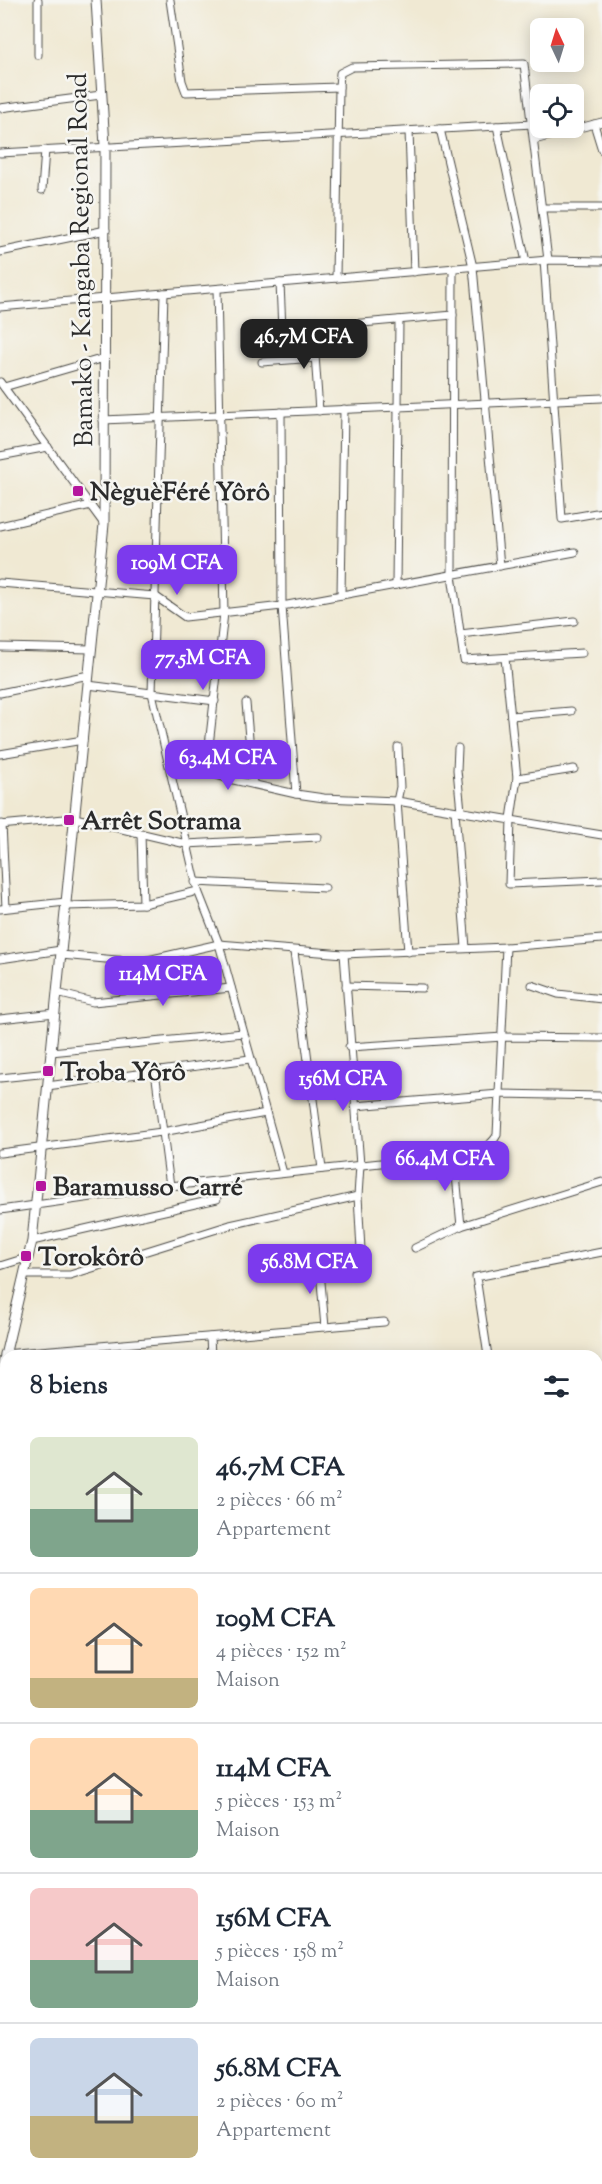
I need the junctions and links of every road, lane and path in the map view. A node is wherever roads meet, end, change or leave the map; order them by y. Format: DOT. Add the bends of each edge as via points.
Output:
graph roads {
  1 [pos="38,0"];
  2 [pos="96,0"];
  3 [pos="170,0"];
  4 [pos="38,54"];
  5 [pos="339,87"];
  6 [pos="101,95"];
  7 [pos="530,104"];
  8 [pos="0,108"];
  9 [pos="602,122"];
  10 [pos="530,124"];
  11 [pos="594,124"];
  12 [pos="497,126"];
  13 [pos="440,129"];
  14 [pos="409,130"];
  15 [pos="339,135"];
  16 [pos="534,140"];
  17 [pos="105,146"];
  18 [pos="45,150"];
  19 [pos="602,150"];
  20 [pos="0,153"];
  21 [pos="42,190"];
  22 [pos="542,208"];
  23 [pos="602,208"];
  24 [pos="106,230"];
  25 [pos="0,252"];
  26 [pos="546,260"];
  27 [pos="602,261"];
  28 [pos="526,262"];
  29 [pos="473,267"];
  30 [pos="453,268"];
  31 [pos="414,272"];
  32 [pos="336,278"];
  33 [pos="280,283"];
  34 [pos="217,289"];
  35 [pos="164,293"];
  36 [pos="106,300"];
  37 [pos="0,307"];
  38 [pos="453,315"];
  39 [pos="399,320"];
  40 [pos="313,327"];
  41 [pos="282,330"];
  42 [pos="249,333"];
  43 [pos="104,358"];
  44 [pos="315,358"];
  45 [pos="262,362"];
  46 [pos="2,384"];
  47 [pos="602,398"];
  48 [pos="554,400"];
  49 [pos="485,403"];
  50 [pos="453,405"];
  51 [pos="400,407"];
  52 [pos="344,410"];
  53 [pos="319,411"];
  54 [pos="280,412"];
  55 [pos="219,415"];
  56 [pos="160,418"];
  57 [pos="103,420"];
  58 [pos="48,447"];
  59 [pos="0,456"];
  60 [pos="91,505"];
  61 [pos="602,512"];
  62 [pos="104,524"];
  63 [pos="0,526"];
  64 [pos="575,552"];
  65 [pos="500,566"];
  66 [pos="452,575"];
  67 [pos="0,583"];
  68 [pos="396,585"];
  69 [pos="98,591"];
  70 [pos="341,595"];
  71 [pos="155,596"];
  72 [pos="282,606"];
  73 [pos="224,613"];
  74 [pos="574,621"];
  75 [pos="460,634"];
  76 [pos="0,647"];
  77 [pos="92,649"];
  78 [pos="582,652"];
  79 [pos="505,658"];
  80 [pos="89,680"];
  81 [pos="0,693"];
  82 [pos="152,693"];
  83 [pos="215,701"];
  84 [pos="246,703"];
  85 [pos="571,711"];
  86 [pos="511,716"];
  87 [pos="82,740"];
  88 [pos="398,747"];
  89 [pos="458,748"];
  90 [pos="0,754"];
  91 [pos="168,760"];
  92 [pos="574,769"];
  93 [pos="206,772"];
  94 [pos="517,778"];
  95 [pos="252,784"];
  96 [pos="296,794"];
  97 [pos="397,801"];
  98 [pos="458,811"];
  99 [pos="75,818"];
  100 [pos="511,819"];
  101 [pos="1,825"];
  102 [pos="141,833"];
  103 [pos="602,835"];
  104 [pos="318,837"];
  105 [pos="186,844"];
  106 [pos="602,880"];
  107 [pos="195,882"];
  108 [pos="325,888"];
  109 [pos="198,891"];
  110 [pos="66,904"];
  111 [pos="143,904"];
  112 [pos="3,909"];
  113 [pos="602,939"];
  114 [pos="219,944"];
  115 [pos="506,947"];
  116 [pos="466,948"];
  117 [pos="61,952"];
  118 [pos="294,952"];
  119 [pos="408,952"];
  120 [pos="344,954"];
  121 [pos="0,959"];
  122 [pos="532,985"];
  123 [pos="346,986"];
  124 [pos="231,988"];
  125 [pos="422,988"];
  126 [pos="57,993"];
  127 [pos="602,999"];
  128 [pos="55,1013"];
  129 [pos="0,1019"];
  130 [pos="243,1034"];
  131 [pos="503,1037"];
  132 [pos="602,1038"];
  133 [pos="349,1047"];
  134 [pos="51,1052"];
  135 [pos="250,1059"];
  136 [pos="155,1071"];
  137 [pos="49,1073"];
  138 [pos="0,1077"];
  139 [pos="48,1086"];
  140 [pos="499,1094"];
  141 [pos="602,1096"];
  142 [pos="355,1106"];
  143 [pos="266,1113"];
  144 [pos="162,1132"];
  145 [pos="41,1146"];
  146 [pos="0,1153"];
  147 [pos="454,1155"];
  148 [pos="360,1165"];
  149 [pos="322,1169"];
  150 [pos="283,1173"];
  151 [pos="602,1182"];
  152 [pos="170,1186"];
  153 [pos="358,1196"];
  154 [pos="216,1198"];
  155 [pos="36,1205"];
  156 [pos="0,1210"];
  157 [pos="461,1226"];
  158 [pos="32,1241"];
  159 [pos="415,1248"];
  160 [pos="602,1252"];
  161 [pos="29,1257"];
  162 [pos="319,1260"];
  163 [pos="0,1266"];
  164 [pos="362,1268"];
  165 [pos="26,1275"];
  166 [pos="384,1322"];
  167 [pos="326,1327"];
  168 [pos="210,1337"];
  169 [pos="5,1350"];
  170 [pos="52,1350"];
  171 [pos="211,1350"];
  172 [pos="487,1350"];
  1 -- 4 [label="street"];
  2 -- 6 [label="street, Bamako - Kangaba Regional Road"];
  3 -- 5 [label="street" via="186,92"];
  5 -- 7 [label="street" via="340,73 352,67 524,64"];
  5 -- 15 [label="street"];
  6 -- 8 [label="street"];
  6 -- 17 [label="street, Bamako - Kangaba Regional Road"];
  9 -- 11 [label="street"];
  10 -- 12 [label="street"];
  11 -- 16 [label="street"];
  11 -- 19 [label="street"];
  12 -- 13 [label="street"];
  12 -- 28 [label="street"];
  13 -- 14 [label="street"];
  13 -- 29 [label="street"];
  14 -- 15 [label="street"];
  14 -- 31 [label="street"];
  15 -- 17 [label="street"];
  15 -- 32 [label="street"];
  16 -- 22 [label="street"];
  17 -- 18 [label="street"];
  17 -- 24 [label="street, Bamako - Kangaba Regional Road"];
  18 -- 20 [label="street"];
  18 -- 21 [label="street"];
  22 -- 23 [label="street"];
  22 -- 26 [label="street"];
  24 -- 25 [label="street"];
  24 -- 36 [label="street, Bamako - Kangaba Regional Road"];
  26 -- 27 [label="street"];
  26 -- 28 [label="street"];
  26 -- 48 [label="street"];
  28 -- 29 [label="street"];
  29 -- 30 [label="street"];
  29 -- 49 [label="street"];
  30 -- 31 [label="street"];
  30 -- 38 [label="street"];
  31 -- 32 [label="street"];
  32 -- 33 [label="street"];
  33 -- 34 [label="street"];
  33 -- 41 [label="street"];
  34 -- 35 [label="street"];
  34 -- 55 [label="street"];
  35 -- 36 [label="street"];
  35 -- 56 [label="street"];
  36 -- 37 [label="street"];
  36 -- 43 [label="street, Bamako - Kangaba Regional Road"];
  38 -- 39 [label="street"];
  38 -- 50 [label="street"];
  39 -- 40 [label="street"];
  39 -- 51 [label="street"];
  40 -- 41 [label="street"];
  40 -- 44 [label="street"];
  41 -- 42 [label="street"];
  43 -- 46 [label="street"];
  43 -- 57 [label="street, Bamako - Kangaba Regional Road"];
  44 -- 45 [label="street"];
  44 -- 53 [label="street"];
  46 -- 58 [label="street"];
  47 -- 48 [label="street"];
  48 -- 49 [label="street"];
  48 -- 61 [label="street" via="562,519"];
  49 -- 50 [label="street"];
  49 -- 65 [label="street"];
  50 -- 51 [label="street"];
  50 -- 66 [label="street"];
  51 -- 52 [label="street"];
  51 -- 68 [label="street"];
  52 -- 53 [label="street"];
  52 -- 70 [label="street"];
  53 -- 54 [label="street"];
  54 -- 55 [label="street"];
  54 -- 72 [label="street"];
  55 -- 56 [label="street"];
  55 -- 73 [label="street"];
  56 -- 57 [label="street"];
  56 -- 71 [label="street"];
  57 -- 62 [label="street, Bamako - Kangaba Regional Road"];
  58 -- 59 [label="street"];
  58 -- 60 [label="street"];
  60 -- 62 [label="street"];
  60 -- 63 [label="street"];
  62 -- 69 [label="street, Bamako - Kangaba Regional Road"];
  64 -- 65 [label="street"];
  65 -- 66 [label="street"];
  66 -- 68 [label="street"];
  66 -- 75 [label="street"];
  67 -- 69 [label="street"];
  68 -- 70 [label="street"];
  69 -- 71 [label="street"];
  69 -- 77 [label="street, Bamako - Kangaba Regional Road"];
  70 -- 72 [label="street"];
  71 -- 73 [label="street" via="185,617"];
  71 -- 82 [label="street"];
  72 -- 73 [label="street"];
  72 -- 96 [label="street"];
  73 -- 83 [label="street"];
  74 -- 75 [label="street"];
  75 -- 79 [label="street" via="464,660"];
  76 -- 77 [label="street"];
  77 -- 80 [label="street, Bamako - Kangaba Regional Road"];
  78 -- 79 [label="street"];
  79 -- 86 [label="street"];
  80 -- 81 [label="street"];
  80 -- 82 [label="street"];
  80 -- 87 [label="street, Bamako - Kangaba Regional Road"];
  82 -- 83 [label="street"];
  82 -- 91 [label="street"];
  83 -- 93 [label="street"];
  84 -- 95 [label="street"];
  85 -- 86 [label="street"];
  86 -- 94 [label="street"];
  87 -- 90 [label="street"];
  87 -- 99 [label="street, Bamako - Kangaba Regional Road"];
  88 -- 97 [label="street"];
  89 -- 98 [label="street"];
  91 -- 93 [label="street"];
  91 -- 105 [label="street"];
  92 -- 94 [label="street"];
  93 -- 95 [label="street"];
  94 -- 100 [label="street"];
  95 -- 96 [label="street"];
  96 -- 97 [label="street"];
  97 -- 98 [label="street"];
  97 -- 119 [label="street"];
  98 -- 100 [label="street"];
  98 -- 116 [label="street"];
  99 -- 101 [label="street"];
  99 -- 102 [label="street"];
  99 -- 110 [label="street, Bamako - Kangaba Regional Road"];
  100 -- 103 [label="street"];
  100 -- 106 [label="street" via="509,884"];
  101 -- 112 [label="street"];
  102 -- 105 [label="street"];
  102 -- 111 [label="street"];
  104 -- 105 [label="street"];
  105 -- 107 [label="street"];
  107 -- 108 [label="street"];
  107 -- 109 [label="street"];
  109 -- 111 [label="street"];
  109 -- 114 [label="street"];
  110 -- 111 [label="street"];
  110 -- 112 [label="street"];
  110 -- 117 [label="street, Bamako - Kangaba Regional Road"];
  113 -- 115 [label="street"];
  114 -- 117 [label="street" via="139,962"];
  114 -- 118 [label="street"];
  114 -- 124 [label="street"];
  115 -- 116 [label="street"];
  115 -- 131 [label="street"];
  116 -- 119 [label="street"];
  117 -- 121 [label="street"];
  117 -- 126 [label="street, Bamako - Kangaba Regional Road"];
  118 -- 120 [label="street"];
  118 -- 149 [label="street"];
  119 -- 120 [label="street"];
  120 -- 123 [label="street"];
  122 -- 127 [label="street" via="558,994"];
  123 -- 125 [label="street"];
  123 -- 133 [label="street"];
  124 -- 126 [label="street" via="93,1002"];
  124 -- 130 [label="street"];
  126 -- 128 [label="street, Bamako - Kangaba Regional Road"];
  128 -- 129 [label="street"];
  128 -- 134 [label="street, Bamako - Kangaba Regional Road"];
  130 -- 134 [label="street"];
  130 -- 135 [label="street"];
  131 -- 132 [label="street"];
  131 -- 133 [label="street"];
  131 -- 140 [label="street"];
  133 -- 142 [label="street"];
  134 -- 137 [label="street, Bamako - Kangaba Regional Road"];
  135 -- 136 [label="street"];
  135 -- 143 [label="street"];
  136 -- 139 [label="street"];
  136 -- 144 [label="street"];
  137 -- 138 [label="street"];
  137 -- 139 [label="street, Bamako - Kangaba Regional Road"];
  139 -- 145 [label="street, Bamako - Kangaba Regional Road"];
  140 -- 141 [label="street"];
  140 -- 142 [label="street"];
  140 -- 147 [label="street" via="493,1143"];
  142 -- 148 [label="street"];
  143 -- 144 [label="street"];
  143 -- 150 [label="street"];
  144 -- 145 [label="street"];
  144 -- 152 [label="street"];
  145 -- 146 [label="street"];
  145 -- 155 [label="street, Bamako - Kangaba Regional Road"];
  147 -- 148 [label="street"];
  147 -- 157 [label="street"];
  148 -- 149 [label="street"];
  148 -- 153 [label="street"];
  149 -- 150 [label="street"];
  150 -- 152 [label="street"];
  151 -- 157 [label="street"];
  152 -- 155 [label="street"];
  153 -- 164 [label="street"];
  153 -- 165 [label="street" via="230,1225 70,1275"];
  154 -- 158 [label="street"];
  155 -- 156 [label="street"];
  155 -- 158 [label="street, Bamako - Kangaba Regional Road"];
  157 -- 159 [label="street"];
  158 -- 161 [label="street, Bamako - Kangaba Regional Road"];
  160 -- 172 [label="street" via="476,1277"];
  161 -- 163 [label="street"];
  161 -- 165 [label="street, Bamako - Kangaba Regional Road"];
  162 -- 167 [label="street"];
  165 -- 169 [label="street, Bamako - Kangaba Regional Road"];
  166 -- 167 [label="street"];
  167 -- 168 [label="street"];
  168 -- 170 [label="street"];
  168 -- 171 [label="street"];
}
